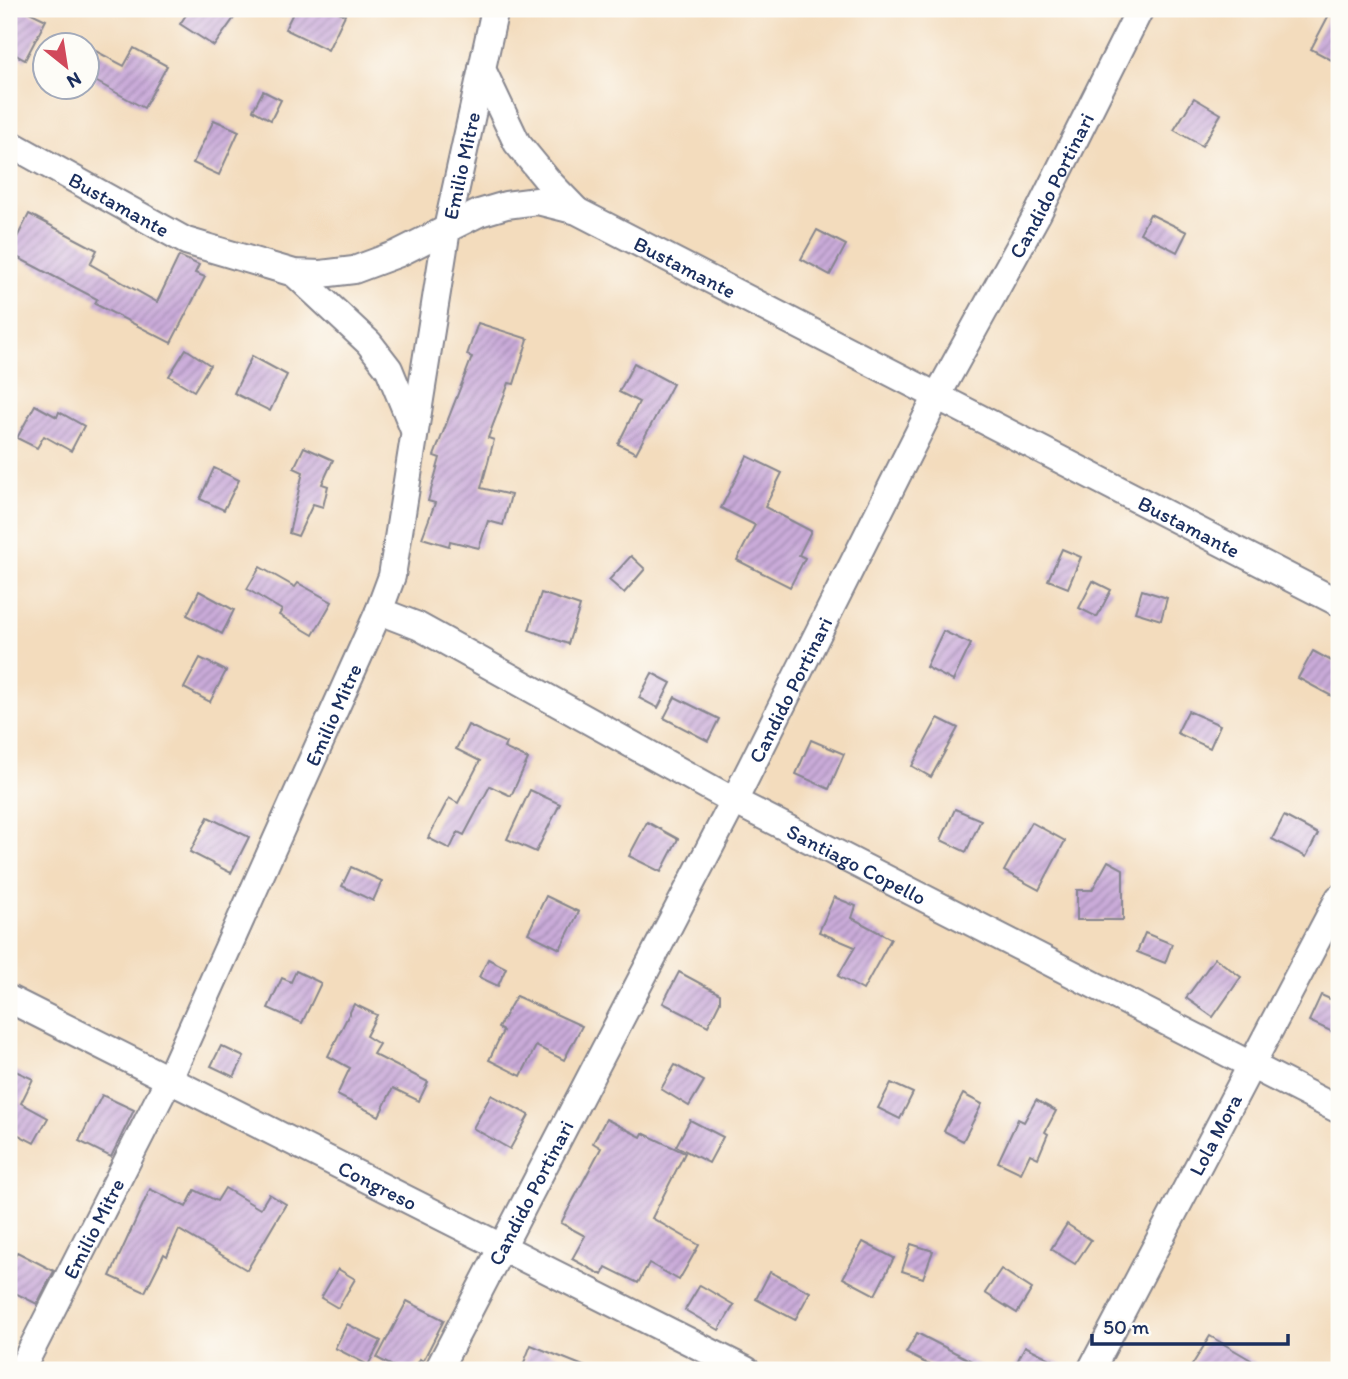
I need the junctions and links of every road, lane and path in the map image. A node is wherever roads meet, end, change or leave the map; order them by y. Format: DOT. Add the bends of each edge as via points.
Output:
graph roads {
  1 [pos="495,9"];
  2 [pos="1140,9"];
  3 [pos="482,69"];
  4 [pos="9,143"];
  5 [pos="577,211"];
  6 [pos="447,229"];
  7 [pos="294,273"];
  8 [pos="936,398"];
  9 [pos="414,431"];
  10 [pos="1339,603"];
  11 [pos="379,611"];
  12 [pos="734,802"];
  13 [pos="1339,898"];
  14 [pos="9,999"];
  15 [pos="1251,1064"];
  16 [pos="169,1079"];
  17 [pos="1339,1110"];
  18 [pos="502,1247"];
  19 [pos="21,1370"];
  20 [pos="438,1370"];
  21 [pos="746,1370"];
  22 [pos="1091,1370"];
  1 -- 3 [label="street, Emilio Mitre"];
  2 -- 8 [label="street, Candido Portinari" via="1038,213"];
  3 -- 5 [label="street" via="517,143"];
  3 -- 6 [label="street, Emilio Mitre"];
  4 -- 7 [label="street, Bustamante" via="186,242"];
  5 -- 6 [label="street, Bustamante" via="537,201 506,205"];
  5 -- 8 [label="street, Bustamante"];
  6 -- 7 [label="street, Bustamante" via="354,270"];
  6 -- 9 [label="street, Emilio Mitre"];
  7 -- 9 [label="street" via="369,343 388,369"];
  8 -- 10 [label="street, Bustamante"];
  8 -- 12 [label="street, Candido Portinari"];
  9 -- 11 [label="street, Emilio Mitre" via="392,576"];
  11 -- 12 [label="street, Santiago Copello" via="418,626"];
  11 -- 16 [label="street, Emilio Mitre"];
  12 -- 15 [label="street, Santiago Copello"];
  12 -- 18 [label="street, Candido Portinari"];
  13 -- 15 [label="street, Lola Mora"];
  14 -- 16 [label="street, Congreso"];
  15 -- 17 [label="street, Santiago Copello"];
  15 -- 22 [label="street, Lola Mora"];
  16 -- 18 [label="street, Congreso"];
  16 -- 19 [label="street, Emilio Mitre"];
  18 -- 20 [label="street, Candido Portinari"];
  18 -- 21 [label="street, Congreso"];
}
